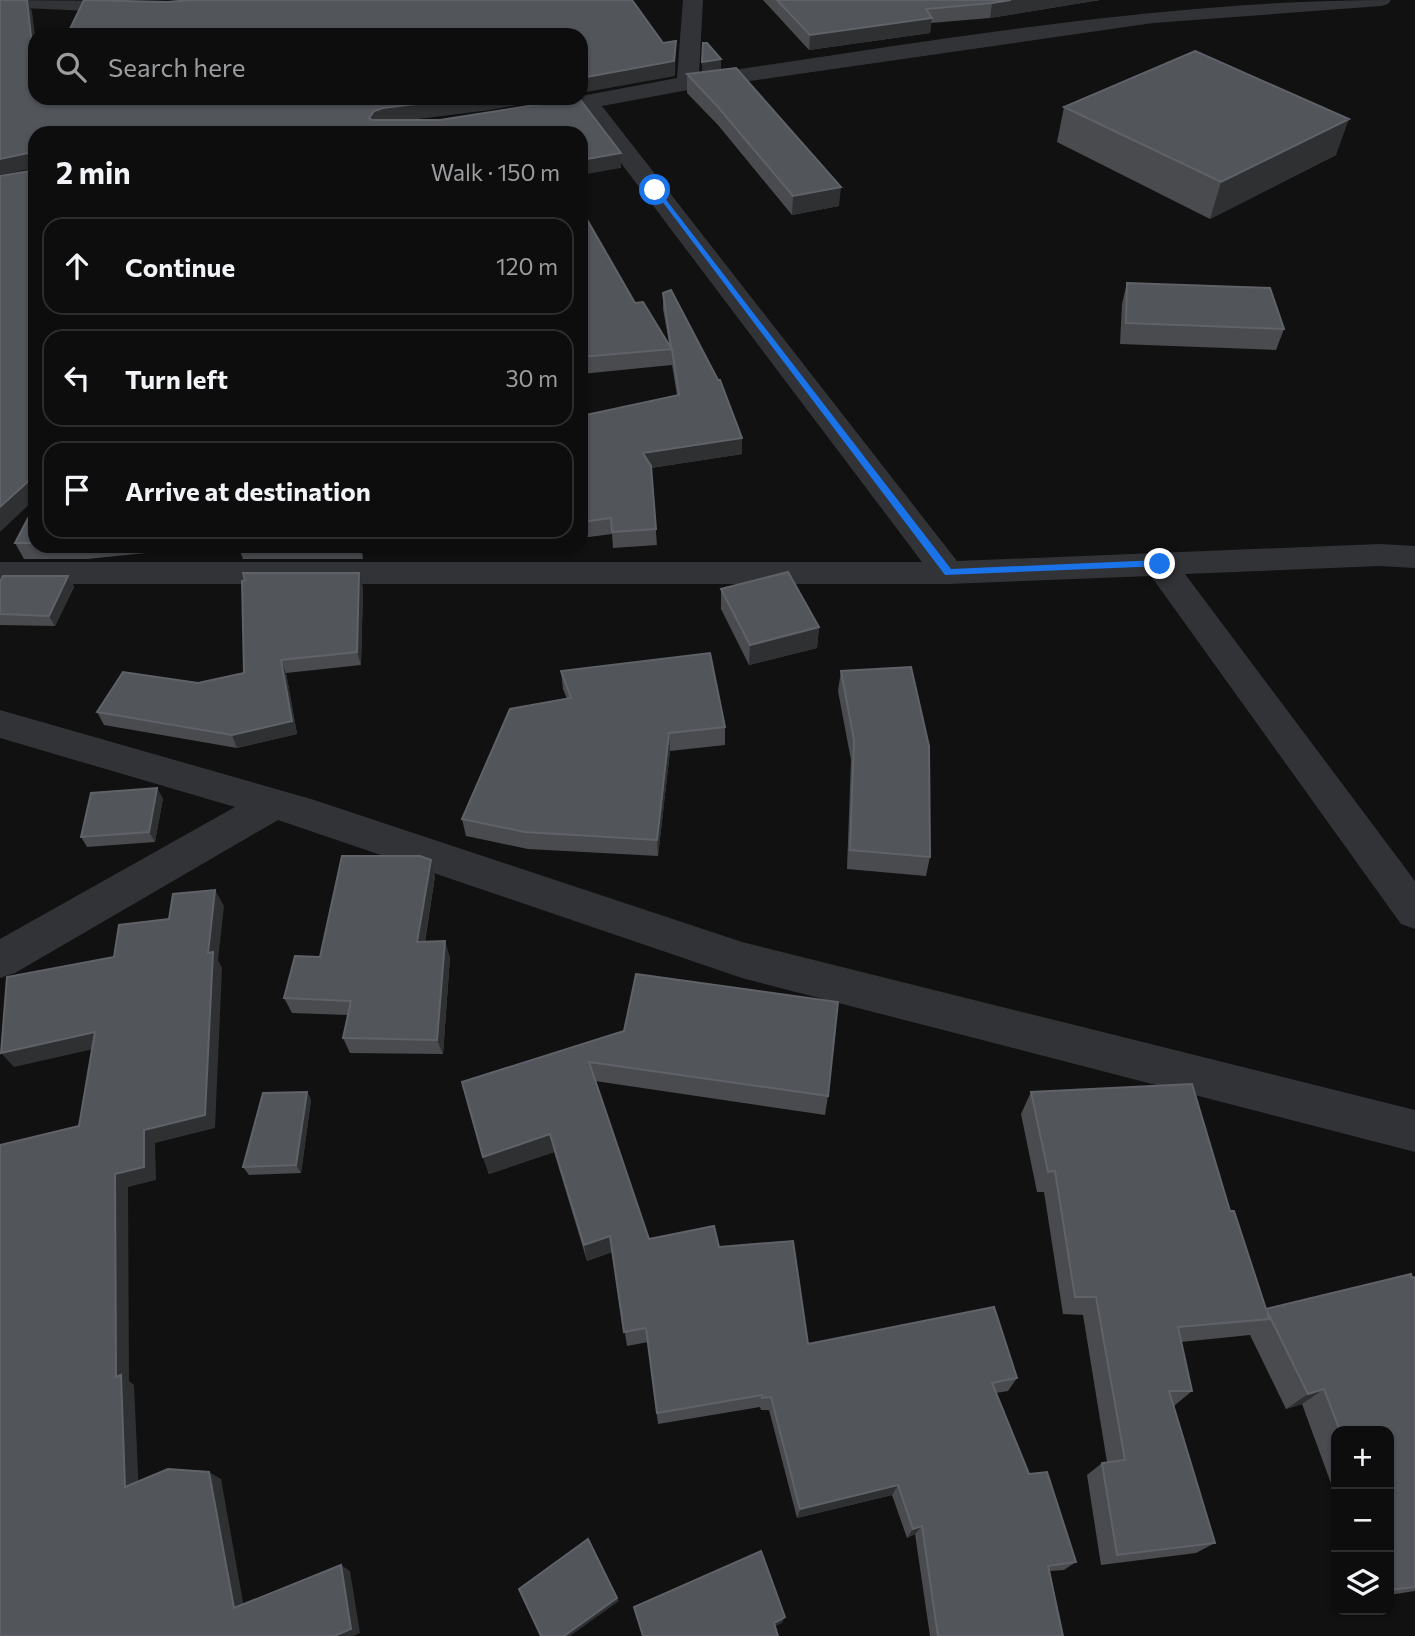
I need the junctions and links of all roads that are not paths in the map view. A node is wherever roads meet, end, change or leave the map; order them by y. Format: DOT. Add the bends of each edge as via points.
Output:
graph roads {
  1 [pos="693,0"];
  2 [pos="1381,0"];
  3 [pos="0,1"];
  4 [pos="57,2"];
  5 [pos="159,8"];
  6 [pos="688,83"];
  7 [pos="588,102"];
  8 [pos="588,103"];
  9 [pos="568,105"];
  10 [pos="550,108"];
  11 [pos="1415,557"];
  12 [pos="1160,564"];
  13 [pos="0,573"];
  14 [pos="948,573"];
  15 [pos="0,724"];
  16 [pos="275,803"];
  17 [pos="1415,912"];
  18 [pos="0,960"];
  19 [pos="1415,1131"];
  1 -- 6 [label="street"];
  2 -- 6 [label="street" via="1153,18"];
  3 -- 4 [label="street"];
  4 -- 5 [label="street"];
  6 -- 7 [label="street"];
  8 -- 14 [label="street"];
  9 -- 10 [label="street"];
  11 -- 12 [label="street"];
  12 -- 14 [label="street"];
  12 -- 17 [label="street"];
  13 -- 14 [label="street"];
  15 -- 16 [label="street"];
  16 -- 18 [label="street"];
  16 -- 19 [label="street" via="742,960"];
}
